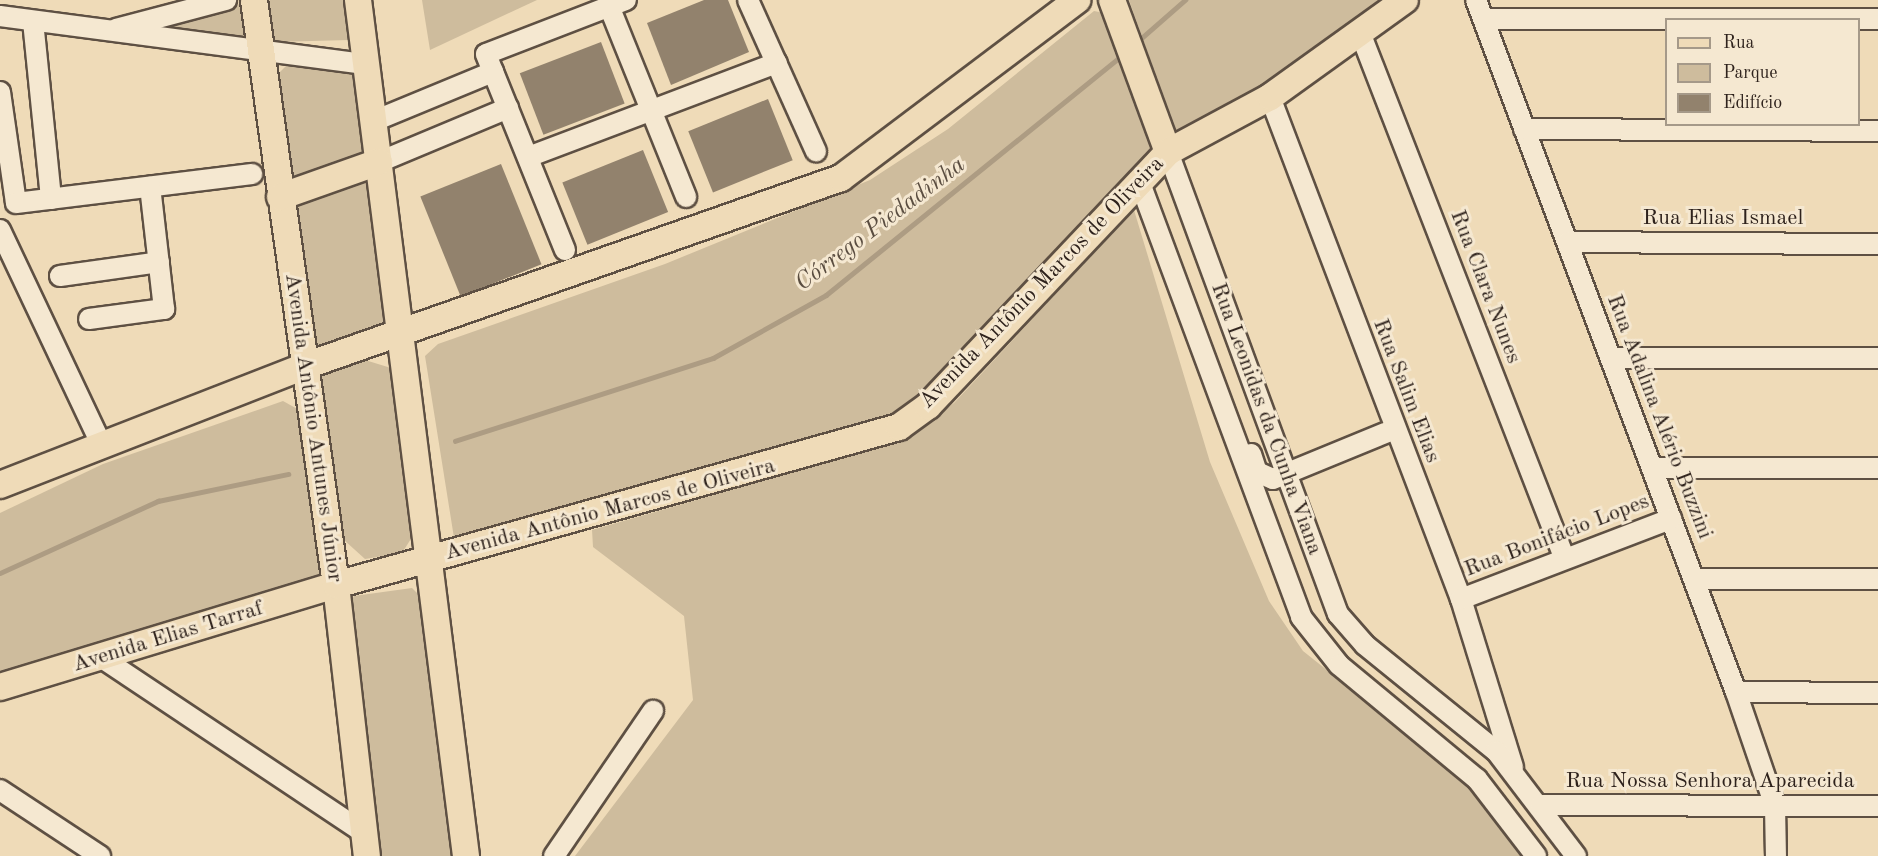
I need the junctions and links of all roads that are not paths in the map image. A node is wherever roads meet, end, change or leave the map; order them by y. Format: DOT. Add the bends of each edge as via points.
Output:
graph roads {
  1 [pos="226,0"];
  2 [pos="254,0"];
  3 [pos="358,0"];
  4 [pos="748,0"];
  5 [pos="1077,0"];
  6 [pos="1112,0"];
  7 [pos="1405,0"];
  8 [pos="1476,0"];
  9 [pos="617,3"];
  10 [pos="0,16"];
  11 [pos="1484,19"];
  12 [pos="1665,19"];
  13 [pos="1860,19"];
  14 [pos="1878,19"];
  15 [pos="33,21"];
  16 [pos="106,32"];
  17 [pos="1361,34"];
  18 [pos="261,53"];
  19 [pos="777,63"];
  20 [pos="367,64"];
  21 [pos="493,72"];
  22 [pos="0,92"];
  23 [pos="1270,97"];
  24 [pos="508,108"];
  25 [pos="650,110"];
  26 [pos="374,121"];
  27 [pos="1524,129"];
  28 [pos="1878,131"];
  29 [pos="1165,143"];
  30 [pos="816,151"];
  31 [pos="528,157"];
  32 [pos="379,162"];
  33 [pos="252,174"];
  34 [pos="1140,183"];
  35 [pos="150,187"];
  36 [pos="280,197"];
  37 [pos="686,197"];
  38 [pos="51,199"];
  39 [pos="0,230"];
  40 [pos="1568,242"];
  41 [pos="1878,244"];
  42 [pos="566,250"];
  43 [pos="159,262"];
  44 [pos="60,276"];
  45 [pos="89,319"];
  46 [pos="400,333"];
  47 [pos="1612,358"];
  48 [pos="1878,358"];
  49 [pos="304,366"];
  50 [pos="1227,418"];
  51 [pos="1395,429"];
  52 [pos="100,442"];
  53 [pos="1654,468"];
  54 [pos="1878,468"];
  55 [pos="1288,474"];
  56 [pos="0,485"];
  57 [pos="1671,519"];
  58 [pos="1564,557"];
  59 [pos="428,560"];
  60 [pos="1695,579"];
  61 [pos="1878,579"];
  62 [pos="336,585"];
  63 [pos="1461,599"];
  64 [pos="102,658"];
  65 [pos="0,687"];
  66 [pos="1736,692"];
  67 [pos="1878,693"];
  68 [pos="1496,701"];
  69 [pos="653,711"];
  70 [pos="1468,725"];
  71 [pos="1515,773"];
  72 [pos="0,790"];
  73 [pos="1541,805"];
  74 [pos="1775,806"];
  75 [pos="1878,806"];
  76 [pos="365,845"];
  77 [pos="100,856"];
  78 [pos="466,856"];
  79 [pos="554,856"];
  80 [pos="1536,856"];
  81 [pos="1576,856"];
  82 [pos="1776,856"];
  1 -- 16 [label="street"];
  2 -- 18 [label="main road, Avenida Antônio Antunes Júnior"];
  3 -- 20 [label="main road"];
  4 -- 19 [label="street"];
  5 -- 46 [label="main road" via="841,178"];
  6 -- 29 [label="main road, Rua Leonidas da Cunha Viana"];
  7 -- 17 [label="main road, Avenida Antônio Marcos de Oliveira"];
  8 -- 11 [label="street, Rua Adalina Alério Buzzini"];
  9 -- 21 [label="street" via="486,54"];
  9 -- 25 [label="street"];
  10 -- 15 [label="street"];
  11 -- 12 [label="street"];
  11 -- 27 [label="street, Rua Adalina Alério Buzzini"];
  13 -- 14 [label="street"];
  15 -- 16 [label="street"];
  15 -- 38 [label="street"];
  16 -- 18 [label="street"];
  17 -- 23 [label="main road, Avenida Antônio Marcos de Oliveira"];
  17 -- 58 [label="street, Rua Clara Nunes"];
  18 -- 20 [label="street"];
  18 -- 36 [label="main road, Avenida Antônio Antunes Júnior"];
  19 -- 25 [label="street"];
  19 -- 30 [label="street"];
  20 -- 26 [label="main road"];
  21 -- 24 [label="street"];
  21 -- 26 [label="street"];
  22 -- 38 [label="street" via="16,203"];
  23 -- 29 [label="main road, Avenida Antônio Marcos de Oliveira"];
  23 -- 51 [label="street, Rua Salim Elias"];
  24 -- 31 [label="street"];
  24 -- 32 [label="street"];
  25 -- 31 [label="street"];
  25 -- 37 [label="street"];
  26 -- 32 [label="main road"];
  27 -- 28 [label="street"];
  27 -- 40 [label="street, Rua Adalina Alério Buzzini"];
  29 -- 34 [label="main road, Avenida Antônio Marcos de Oliveira"];
  29 -- 55 [label="street, Rua Leonidas da Cunha Viana"];
  31 -- 42 [label="street"];
  32 -- 36 [label="main road"];
  32 -- 46 [label="main road"];
  33 -- 35 [label="street"];
  34 -- 50 [label="street, Rua Leonidas da Cunha Viana"];
  34 -- 59 [label="main road, Avenida Antônio Marcos de Oliveira" via="928,406 898,428"];
  35 -- 38 [label="street"];
  35 -- 43 [label="street"];
  36 -- 49 [label="main road, Avenida Antônio Antunes Júnior"];
  39 -- 52 [label="street"];
  40 -- 41 [label="street, Rua Elias Ismael"];
  40 -- 47 [label="street, Rua Adalina Alério Buzzini"];
  43 -- 44 [label="street"];
  43 -- 45 [label="street" via="164,309"];
  46 -- 49 [label="main road"];
  46 -- 59 [label="main road"];
  47 -- 48 [label="street"];
  47 -- 53 [label="street, Rua Adalina Alério Buzzini"];
  49 -- 52 [label="main road"];
  49 -- 62 [label="main road, Avenida Antônio Antunes Júnior"];
  50 -- 55 [label="street" via="1242,430 1257,472 1269,480"];
  50 -- 80 [label="street, Rua Leonidas da Cunha Viana" via="1290,590 1320,647 1477,779"];
  51 -- 55 [label="street"];
  51 -- 63 [label="street, Rua Salim Elias"];
  52 -- 56 [label="main road"];
  53 -- 54 [label="street"];
  53 -- 57 [label="street, Rua Adalina Alério Buzzini"];
  55 -- 70 [label="street, Rua Leonidas da Cunha Viana" via="1338,614 1365,645"];
  57 -- 58 [label="street, Rua Bonifácio Lopes"];
  57 -- 60 [label="street, Rua Adalina Alério Buzzini"];
  58 -- 63 [label="street, Rua Bonifácio Lopes"];
  59 -- 62 [label="main road, Avenida Antônio Marcos de Oliveira"];
  59 -- 78 [label="main road"];
  60 -- 61 [label="street"];
  60 -- 66 [label="street, Rua Adalina Alério Buzzini"];
  62 -- 64 [label="main road, Avenida Elias Tarraf"];
  62 -- 76 [label="main road, Avenida Antônio Antunes Júnior"];
  63 -- 68 [label="street, Rua Salim Elias"];
  64 -- 65 [label="main road, Avenida Elias Tarraf"];
  64 -- 76 [label="street"];
  66 -- 67 [label="street"];
  66 -- 74 [label="street, Rua Adalina Alério Buzzini"];
  68 -- 70 [label="street" via="1490,713"];
  68 -- 71 [label="street, Rua Salim Elias"];
  69 -- 79 [label="street"];
  70 -- 71 [label="street, Rua Leonidas da Cunha Viana"];
  71 -- 73 [label="street, Rua Leonidas da Cunha Viana"];
  72 -- 77 [label="street"];
  73 -- 74 [label="street, Rua Nossa Senhora Aparecida"];
  73 -- 81 [label="street, Rua Leonidas da Cunha Viana"];
  74 -- 75 [label="street, Rua Nossa Senhora Aparecida"];
  74 -- 82 [label="street, Rua Adalina Alério Buzzini"];
}
